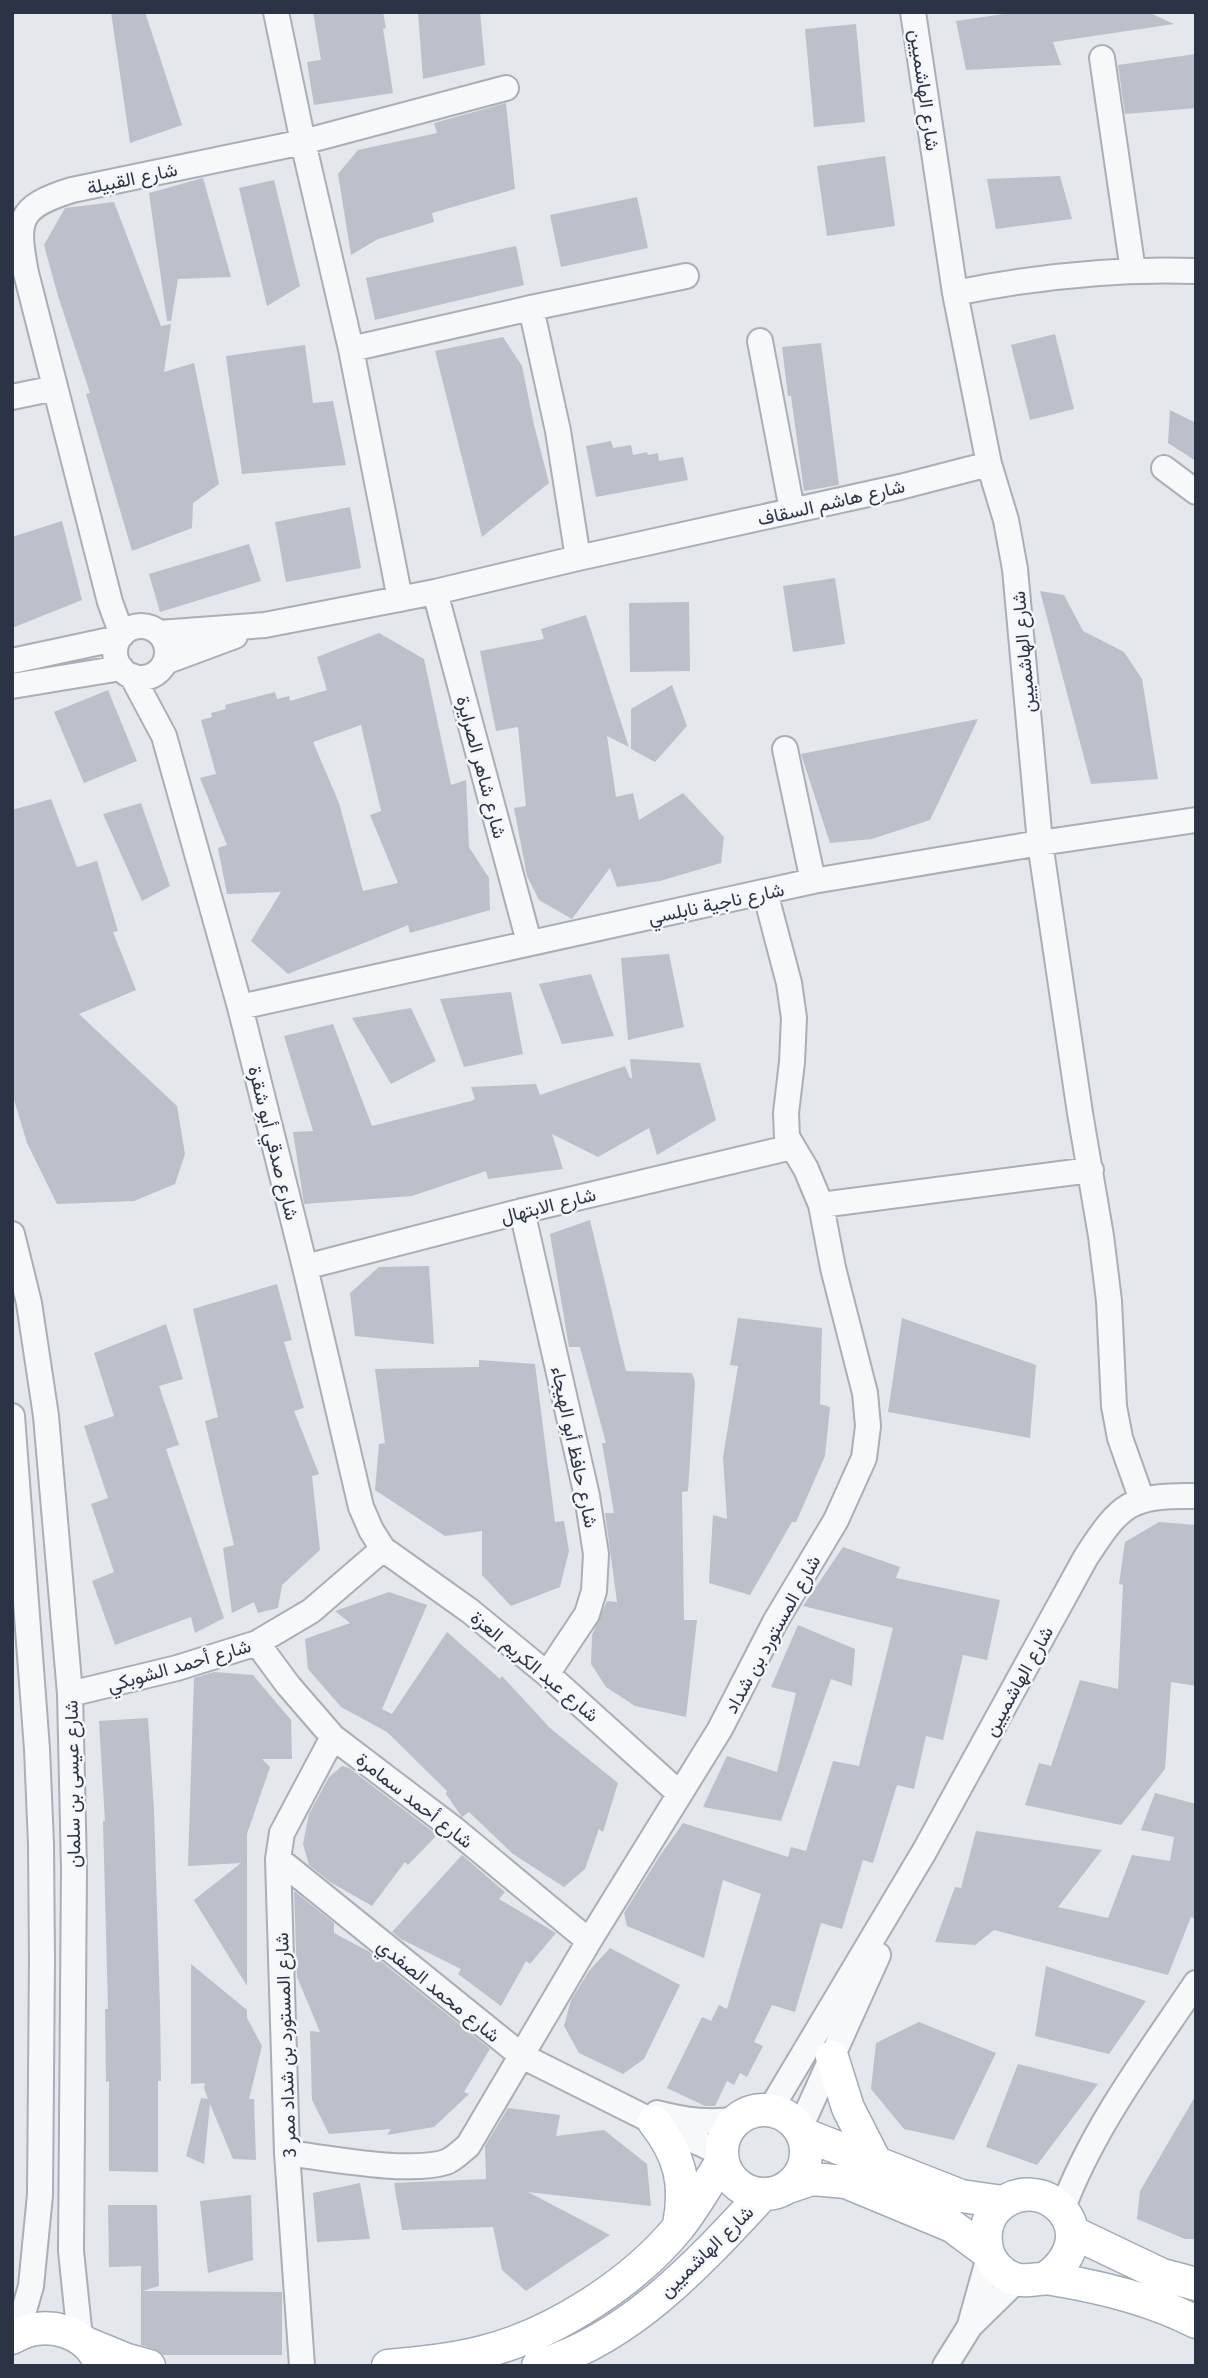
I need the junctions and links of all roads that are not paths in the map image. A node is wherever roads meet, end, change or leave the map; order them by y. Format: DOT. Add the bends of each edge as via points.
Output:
graph roads {
  1 [pos="276,12"];
  2 [pos="913,12"];
  3 [pos="1102,58"];
  4 [pos="506,88"];
  5 [pos="303,142"];
  6 [pos="19,270"];
  7 [pos="1133,271"];
  8 [pos="1196,271"];
  9 [pos="686,276"];
  10 [pos="955,293"];
  11 [pos="531,308"];
  12 [pos="760,341"];
  13 [pos="351,349"];
  14 [pos="55,388"];
  15 [pos="12,397"];
  16 [pos="989,464"];
  17 [pos="1164,468"];
  18 [pos="1196,492"];
  19 [pos="792,510"];
  20 [pos="578,558"];
  21 [pos="435,592"];
  22 [pos="400,599"];
  23 [pos="265,625"];
  24 [pos="135,633"];
  25 [pos="12,661"];
  26 [pos="162,666"];
  27 [pos="126,672"];
  28 [pos="12,686"];
  29 [pos="164,736"];
  30 [pos="785,749"];
  31 [pos="1196,820"];
  32 [pos="1040,844"];
  33 [pos="813,881"];
  34 [pos="765,892"];
  35 [pos="529,942"];
  36 [pos="240,1007"];
  37 [pos="792,1147"];
  38 [pos="1091,1170"];
  39 [pos="821,1205"];
  40 [pos="522,1212"];
  41 [pos="12,1234"];
  42 [pos="305,1267"];
  43 [pos="12,1416"];
  44 [pos="15,1444"];
  45 [pos="48,1444"];
  46 [pos="1196,1496"];
  47 [pos="1142,1500"];
  48 [pos="383,1549"];
  49 [pos="257,1643"];
  50 [pos="547,1674"];
  51 [pos="70,1694"];
  52 [pos="22,1701"];
  53 [pos="333,1737"];
  54 [pos="680,1794"];
  55 [pos="924,1852"];
  56 [pos="278,1859"];
  57 [pos="589,1941"];
  58 [pos="1196,1983"];
  59 [pos="522,2056"];
  60 [pos="832,2057"];
  61 [pos="612,2101"];
  62 [pos="770,2110"];
  63 [pos="737,2119"];
  64 [pos="654,2122"];
  65 [pos="801,2131"];
  66 [pos="287,2153"];
  67 [pos="722,2157"];
  68 [pos="876,2162"];
  69 [pos="1077,2171"];
  70 [pos="776,2191"];
  71 [pos="1017,2198"];
  72 [pos="1067,2221"];
  73 [pos="679,2227"];
  74 [pos="988,2255"];
  75 [pos="1031,2279"];
  76 [pos="22,2283"];
  77 [pos="1196,2284"];
  78 [pos="1196,2322"];
  79 [pos="970,2326"];
  80 [pos="15,2336"];
  81 [pos="90,2349"];
  82 [pos="149,2366"];
  83 [pos="302,2366"];
  84 [pos="388,2366"];
  85 [pos="538,2366"];
  86 [pos="946,2366"];
  1 -- 5 [label="street"];
  2 -- 10 [label="street, شارع الهاشميين"];
  3 -- 7 [label="street"];
  4 -- 5 [label="street, شارع القبيلة"];
  5 -- 6 [label="street, شارع القبيلة" via="52,196 28,211 22,223"];
  5 -- 13 [label="street"];
  6 -- 14 [label="street"];
  7 -- 8 [label="street"];
  7 -- 10 [label="street" via="1043,278"];
  9 -- 11 [label="street"];
  10 -- 16 [label="street"];
  11 -- 13 [label="street"];
  11 -- 20 [label="street" via="558,431"];
  12 -- 19 [label="street"];
  13 -- 22 [label="street"];
  14 -- 15 [label="street"];
  14 -- 24 [label="street" via="102,565 125,598"];
  16 -- 19 [label="street, شارع هاشم السقاف"];
  16 -- 32 [label="street, شارع الهاشميين" via="1015,569"];
  17 -- 18 [label="street"];
  19 -- 20 [label="street, شارع هاشم السقاف"];
  20 -- 21 [label="street, شارع هاشم السقاف"];
  21 -- 22 [label="street, شارع هاشم السقاف"];
  21 -- 35 [label="street, شارع شاهر الصرايرة"];
  22 -- 23 [label="street, شارع هاشم السقاف"];
  23 -- 24 [label="street, شارع هاشم السقاف"];
  23 -- 26 [label="street, شارع هاشم السقاف"];
  24 -- 25 [label="street, شارع هاشم السقاف"];
  24 -- 26 [label="street" via="165,642"];
  24 -- 27 [label="street" via="115,653"];
  26 -- 27 [label="street" via="142,678"];
  26 -- 29 [label="street, شارع صدقي أبو شقرة"];
  27 -- 28 [label="street"];
  27 -- 29 [label="street, شارع صدقي أبو شقرة"];
  29 -- 36 [label="street, شارع صدقي أبو شقرة"];
  30 -- 33 [label="street"];
  31 -- 32 [label="street, شارع ناجية نابلسي"];
  32 -- 33 [label="street, شارع ناجية نابلسي"];
  32 -- 38 [label="street, شارع الهاشميين"];
  33 -- 34 [label="street, شارع ناجية نابلسي"];
  34 -- 35 [label="street, شارع ناجية نابلسي"];
  34 -- 37 [label="street, شارع المستورد بن شداد" via="794,1018 786,1113"];
  35 -- 36 [label="street, شارع ناجية نابلسي"];
  36 -- 42 [label="street, شارع صدقي أبو شقرة"];
  37 -- 39 [label="street, شارع المستورد بن شداد"];
  37 -- 40 [label="street, شارع الابتهال"];
  38 -- 39 [label="street"];
  38 -- 47 [label="street, شارع الهاشميين" via="1110,1301 1114,1406"];
  39 -- 54 [label="street, شارع المستورد بن شداد" via="865,1393 864,1458 836,1520"];
  40 -- 42 [label="street, شارع الابتهال"];
  40 -- 50 [label="street, شارع حافظ أبو الهيجاء" via="596,1554 594,1591 587,1614"];
  41 -- 45 [label="street, شارع عيسى بن سلمان" via="29,1303"];
  42 -- 48 [label="street, شارع صدقي أبو شقرة" via="361,1507"];
  43 -- 44 [label="street, شارع عيسى بن سلمان"];
  44 -- 45 [label="street"];
  44 -- 52 [label="street, شارع عيسى بن سلمان"];
  45 -- 51 [label="street, شارع عيسى بن سلمان"];
  46 -- 47 [label="street"];
  47 -- 55 [label="street, شارع الهاشميين" via="1117,1513 1086,1557"];
  48 -- 49 [label="street, شارع أحمد الشوبكي" via="311,1611"];
  48 -- 50 [label="street, شارع عبد الكريم العزة"];
  49 -- 51 [label="street, شارع أحمد الشوبكي"];
  49 -- 53 [label="street, شارع أحمد سمامرة"];
  50 -- 54 [label="street, شارع عبد الكريم العزة"];
  51 -- 81 [label="street, شارع عيسى بن سلمان" via="74,1869 71,2251"];
  52 -- 76 [label="street, شارع عيسى بن سلمان" via="37,1749 42,1959 40,2195"];
  53 -- 56 [label="street, شارع المستورد بن شداد ممر 3" via="282,1833"];
  53 -- 57 [label="street, شارع أحمد سمامرة"];
  54 -- 57 [label="street, شارع المستورد بن شداد"];
  55 -- 60 [label="street, شارع الهاشميين"];
  55 -- 62 [label="street, شارع الهاشميين"];
  56 -- 59 [label="street, شارع محمد الصفدي"];
  56 -- 66 [label="street, شارع المستورد بن شداد ممر 3"];
  57 -- 59 [label="street, شارع المستورد بن شداد"];
  58 -- 69 [label="street" via="1110,2112"];
  59 -- 61 [label="street, شارع محمد الصفدي"];
  59 -- 66 [label="street, شارع المستورد بن شداد" via="468,2146 449,2161 400,2166"];
  60 -- 65 [label="street, شارع الهاشميين"];
  60 -- 68 [label="main road" via="848,2108"];
  61 -- 63 [label="street, شارع محمد الصفدي" via="683,2119"];
  61 -- 64 [label="street, شارع محمد الصفدي"];
  62 -- 63 [label="main road" via="752,2111"];
  62 -- 65 [label="main road" via="787,2115"];
  63 -- 67 [label="main road" via="723,2140"];
  64 -- 67 [label="street, شارع محمد الصفدي"];
  64 -- 73 [label="main road" via="670,2142 680,2170"];
  65 -- 68 [label="main road"];
  65 -- 70 [label="main road" via="807,2149 805,2164 799,2177"];
  66 -- 83 [label="street, شارع المستورد بن شداد ممر 3"];
  67 -- 70 [label="main road" via="733,2181 752,2193"];
  67 -- 73 [label="main road, شارع الهاشميين"];
  68 -- 71 [label="main road" via="961,2196"];
  69 -- 71 [label="street"];
  69 -- 72 [label="street"];
  70 -- 74 [label="main road" via="812,2179 846,2182 953,2226"];
  70 -- 85 [label="main road, شارع الهاشميين" via="669,2291 593,2341"];
  71 -- 72 [label="main road" via="1054,2202"];
  71 -- 74 [label="main road" via="994,2212 987,2225"];
  72 -- 75 [label="main road" via="1071,2251 1061,2267"];
  72 -- 77 [label="main road" via="1162,2275"];
  73 -- 84 [label="main road, شارع الهاشميين" via="611,2288 533,2336 484,2352"];
  74 -- 75 [label="main road" via="1006,2275"];
  74 -- 79 [label="street"];
  75 -- 78 [label="main road" via="1089,2285 1143,2299"];
  75 -- 79 [label="street"];
  76 -- 80 [label="street, شارع عيسى بن سلمان"];
  79 -- 86 [label="street"];
  80 -- 81 [label="main road" via="33,2329 65,2330"];
  81 -- 82 [label="main road"];
}
